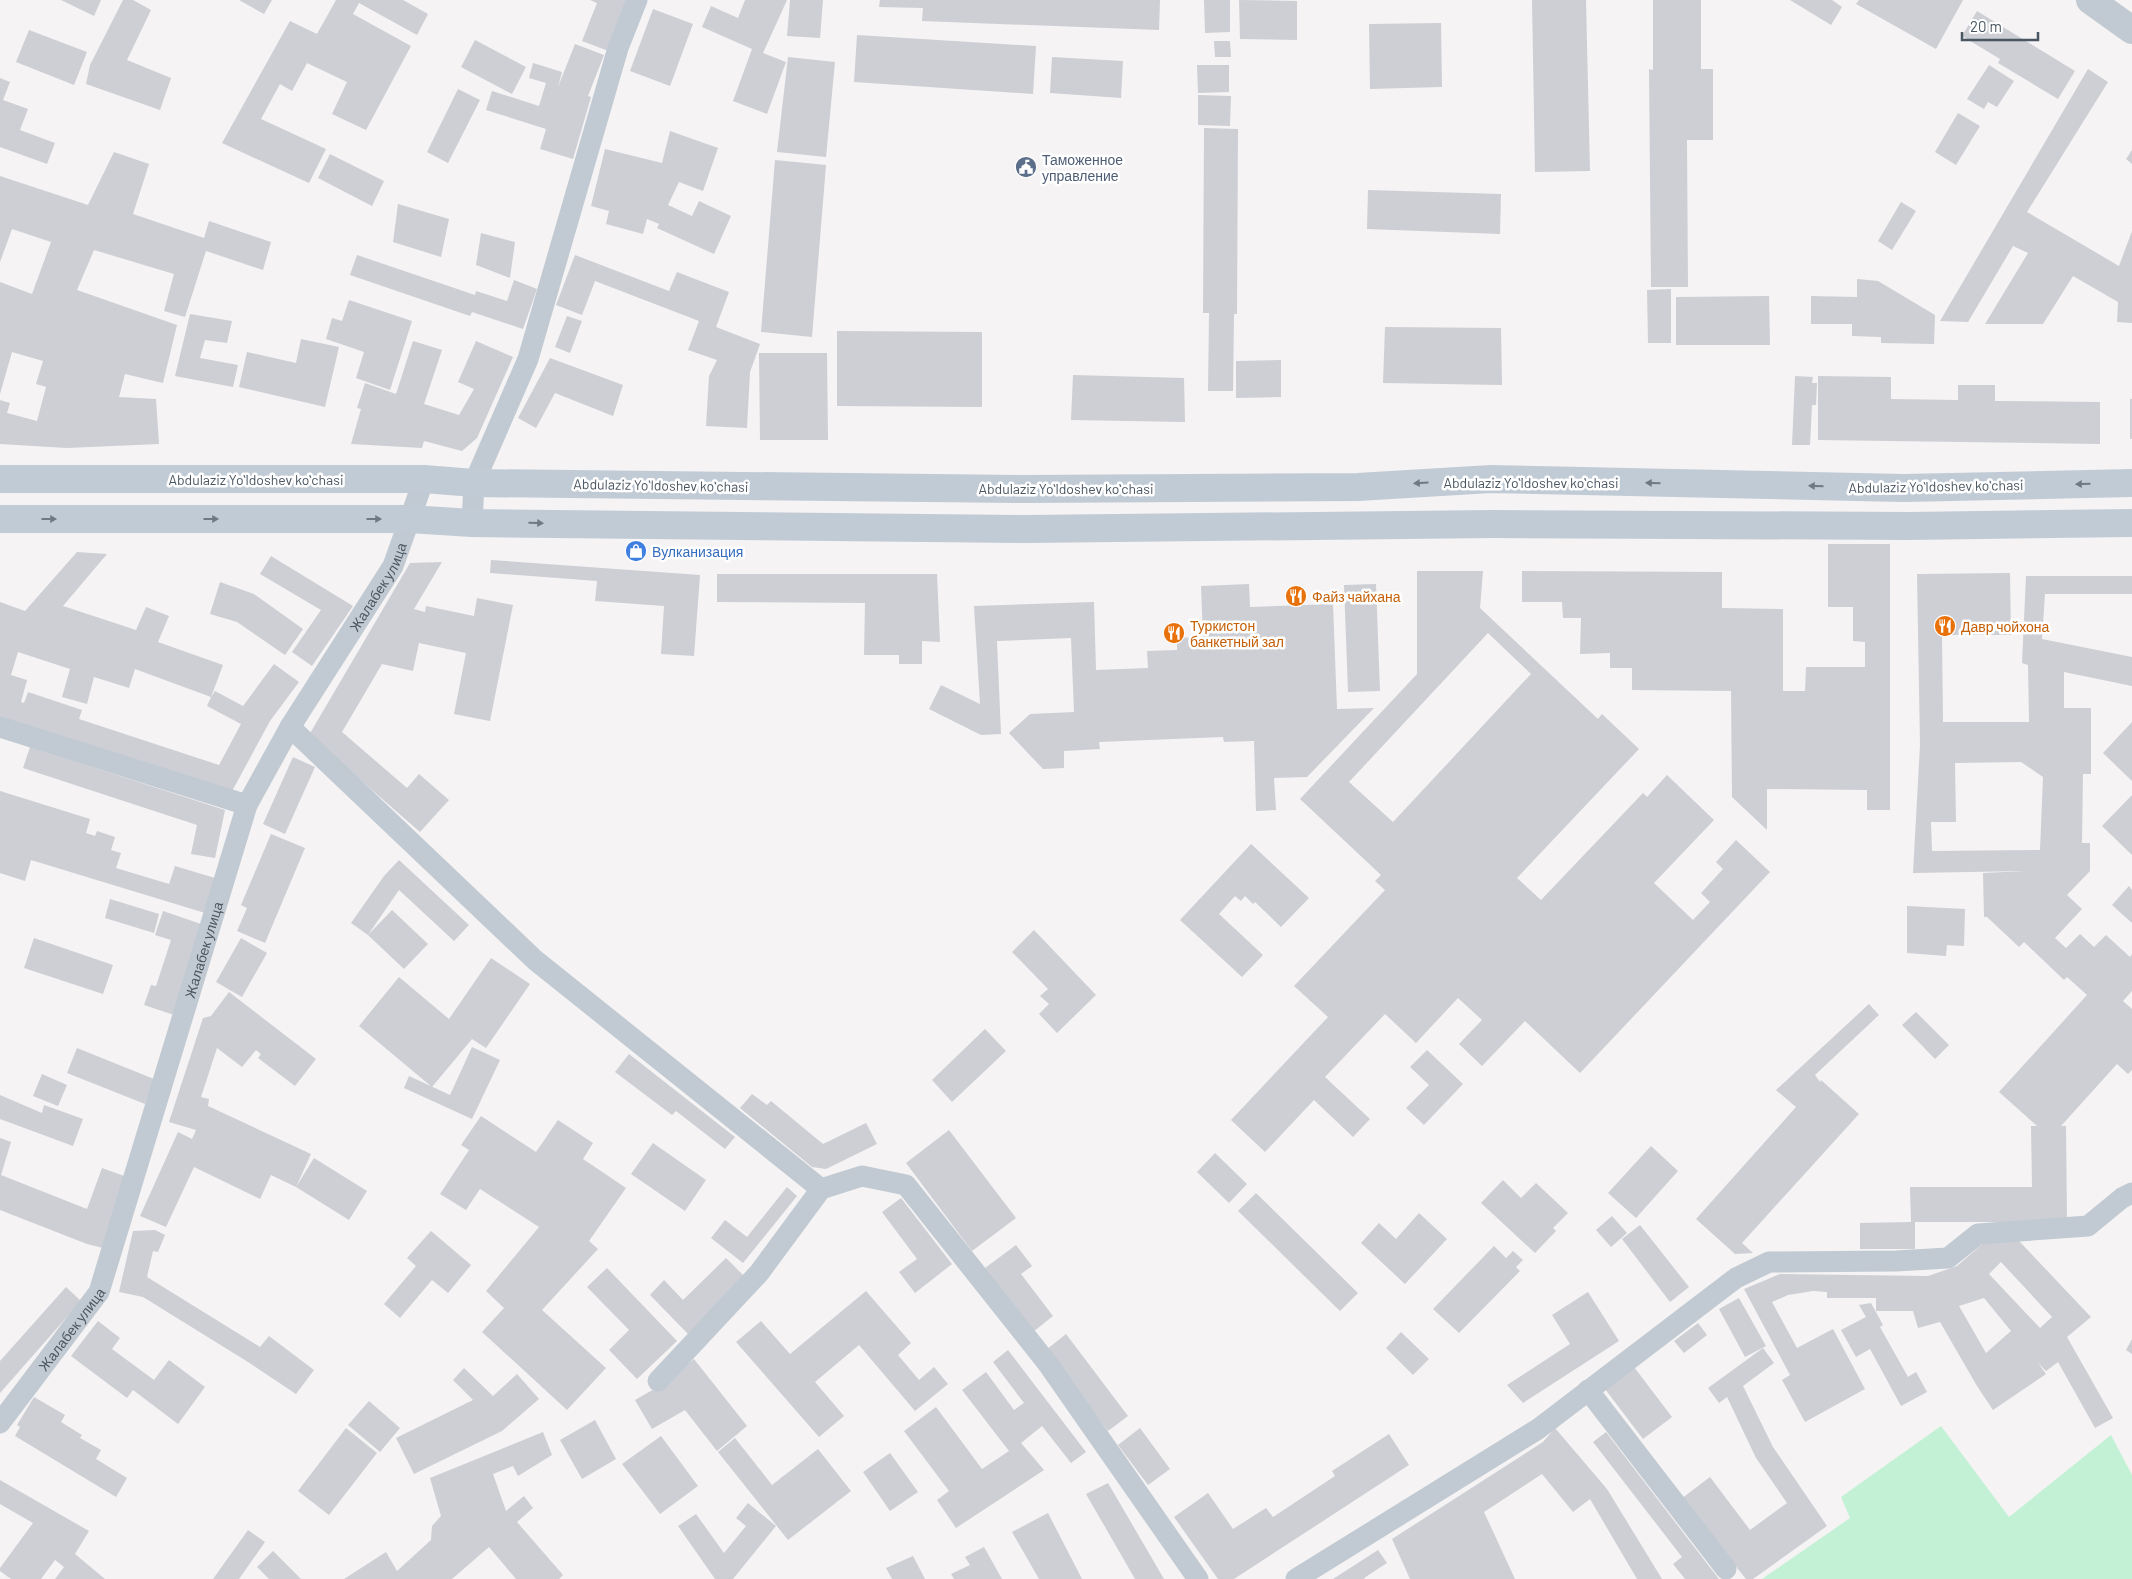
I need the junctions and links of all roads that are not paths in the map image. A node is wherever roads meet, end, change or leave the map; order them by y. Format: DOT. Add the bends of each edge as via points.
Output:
graph roads {
  1 [pos="637,0"];
  2 [pos="2090,0"];
  3 [pos="2132,30"];
  4 [pos="0,479"];
  5 [pos="424,479"];
  6 [pos="474,483"];
  7 [pos="2132,483"];
  8 [pos="409,519"];
  9 [pos="0,520"];
  10 [pos="472,523"];
  11 [pos="2132,523"];
  12 [pos="0,727"];
  13 [pos="290,727"];
  14 [pos="247,805"];
  15 [pos="821,1189"];
  16 [pos="2132,1194"];
  17 [pos="658,1381"];
  18 [pos="1588,1390"];
  19 [pos="0,1423"];
  20 [pos="1726,1569"];
  21 [pos="1198,1579"];
  22 [pos="1296,1579"];
  1 -- 6 [label="street" via="618,48 528,359"];
  2 -- 3 [label="street"];
  4 -- 5 [label="main road, Abdulaziz Yoʻldoshev koʻchasi"];
  5 -- 6 [label="main road, Abdulaziz Yoʻldoshev koʻchasi"];
  5 -- 8 [label="street, Жалабек улица"];
  7 -- 6 [label="main road, Abdulaziz Yoʻldoshev koʻchasi, one-way" via="1904,488 1491,479 1358,487 1026,489"];
  6 -- 10 [label="street"];
  9 -- 8 [label="main road, one-way"];
  8 -- 10 [label="main road"];
  8 -- 13 [label="street, Жалабек улица" via="393,566"];
  10 -- 11 [label="main road, one-way" via="1027,529"];
  12 -- 14 [label="street"];
  13 -- 14 [label="street, Жалабек улица"];
  13 -- 15 [label="street" via="535,960"];
  14 -- 19 [label="street, Жалабек улица" via="100,1292"];
  15 -- 17 [label="street" via="758,1273"];
  15 -- 21 [label="street" via="862,1176 906,1185 1048,1364"];
  16 -- 18 [label="street" via="2122,1198 2088,1226 1978,1234 1948,1258 1769,1262 1736,1278"];
  18 -- 20 [label="street"];
  18 -- 22 [label="street" via="1538,1428"];
}
